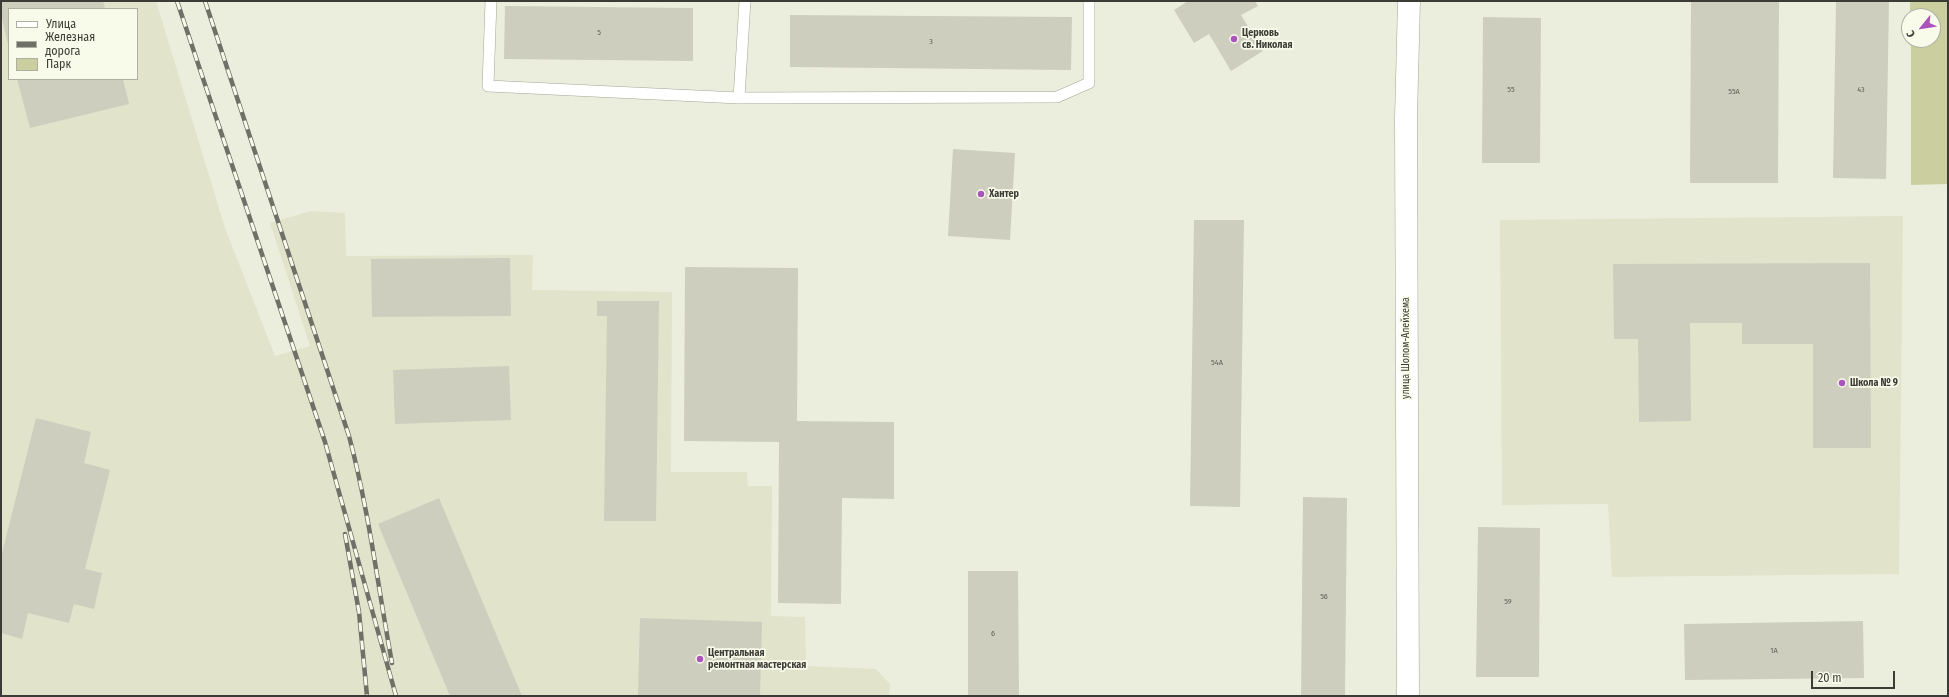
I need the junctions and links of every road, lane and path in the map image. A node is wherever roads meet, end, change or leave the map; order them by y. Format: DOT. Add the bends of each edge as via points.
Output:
graph roads {
  1 [pos="491,1"];
  2 [pos="745,1"];
  3 [pos="1089,1"];
  4 [pos="1409,1"];
  5 [pos="739,98"];
  6 [pos="1408,696"];
  1 -- 5 [label="lane" via="488,86"];
  2 -- 5 [label="lane"];
  3 -- 5 [label="lane" via="1089,83 1057,97"];
  4 -- 6 [label="main road, улица Шолом-Алейхема" via="1406,142"];
}
